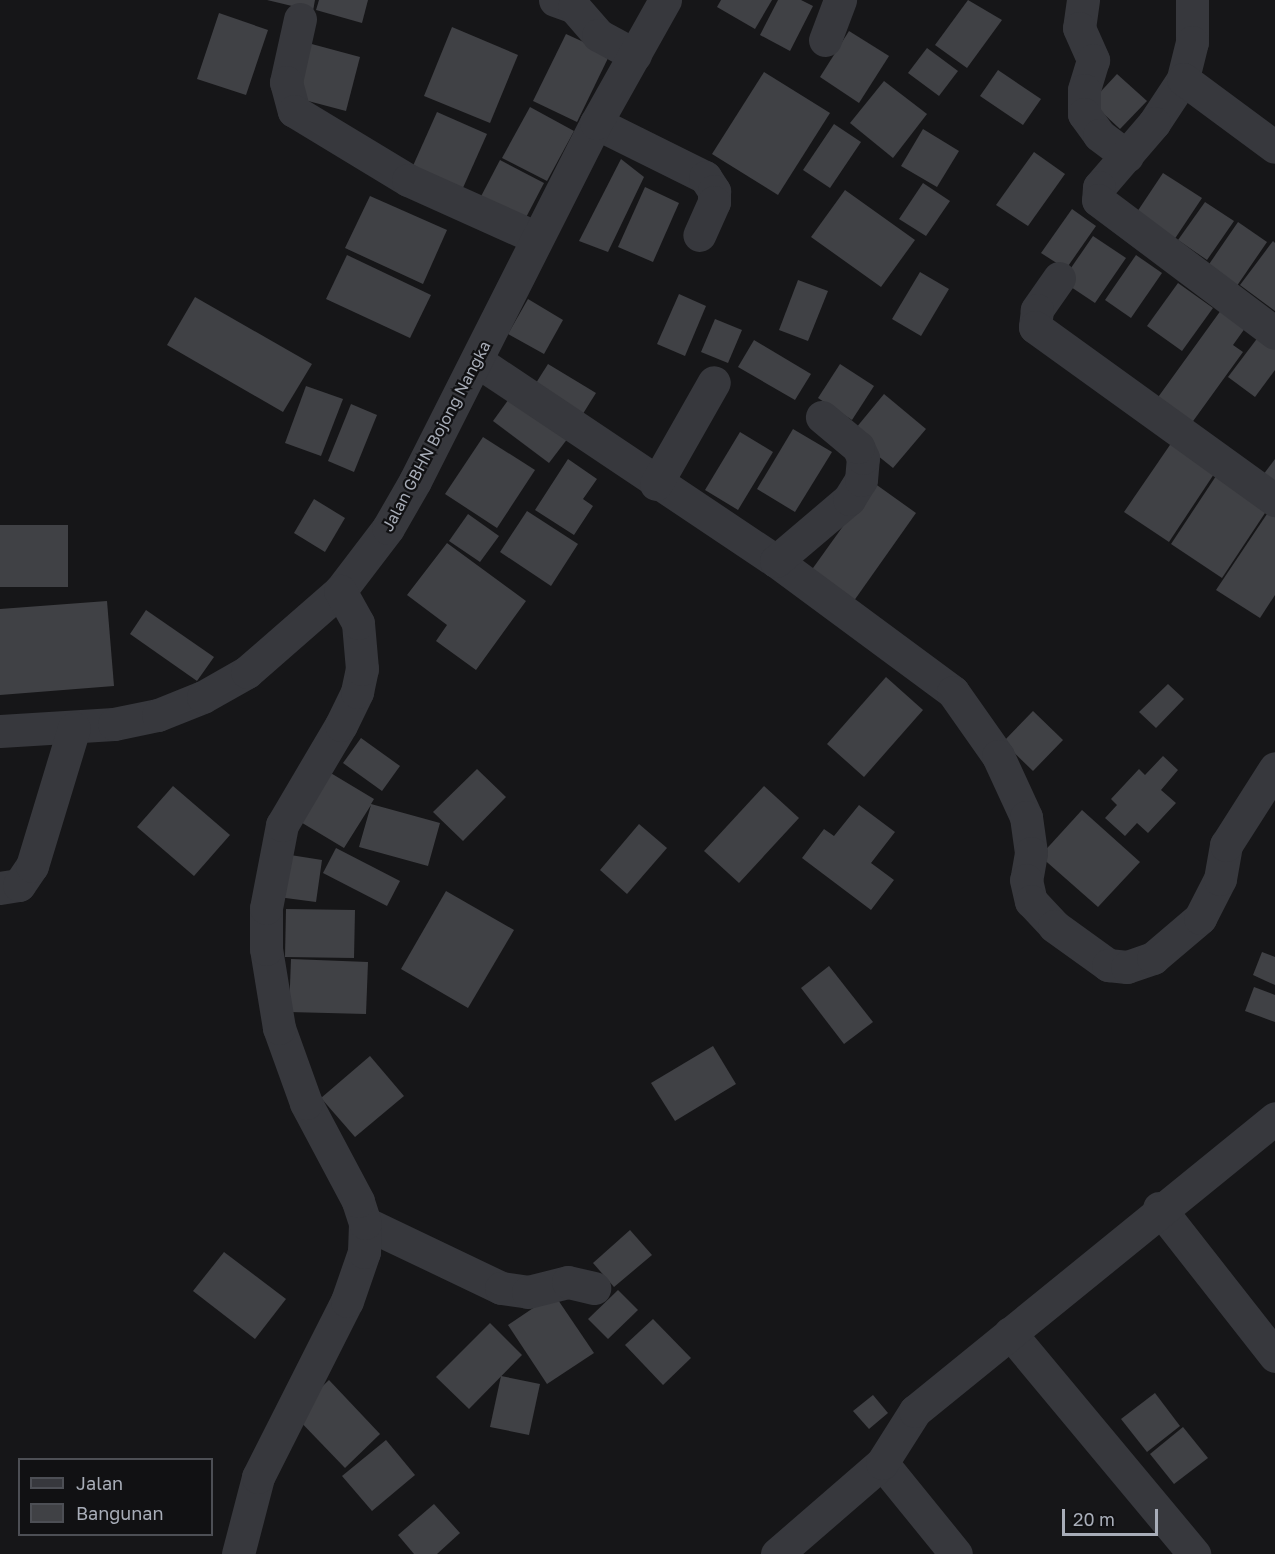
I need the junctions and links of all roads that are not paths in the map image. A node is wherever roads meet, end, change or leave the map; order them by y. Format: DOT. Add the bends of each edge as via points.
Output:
graph roads {
  1 [pos="555,0"];
  2 [pos="665,0"];
  3 [pos="840,0"];
  4 [pos="1083,0"];
  5 [pos="1192,0"];
  6 [pos="300,19"];
  7 [pos="825,40"];
  8 [pos="635,55"];
  9 [pos="1183,79"];
  10 [pos="596,123"];
  11 [pos="1275,147"];
  12 [pos="1127,156"];
  13 [pos="699,235"];
  14 [pos="537,238"];
  15 [pos="1059,278"];
  16 [pos="1275,333"];
  17 [pos="477,360"];
  18 [pos="714,382"];
  19 [pos="822,417"];
  20 [pos="656,484"];
  21 [pos="1275,500"];
  22 [pos="776,561"];
  23 [pos="340,591"];
  24 [pos="74,728"];
  25 [pos="0,731"];
  26 [pos="1275,768"];
  27 [pos="0,888"];
  28 [pos="1275,1118"];
  29 [pos="1159,1208"];
  30 [pos="365,1223"];
  31 [pos="594,1288"];
  32 [pos="1010,1332"];
  33 [pos="1275,1356"];
  34 [pos="882,1463"];
  35 [pos="238,1554"];
  36 [pos="777,1554"];
  37 [pos="956,1554"];
  38 [pos="1194,1554"];
  1 -- 8 [label="street" via="574,7 603,39"];
  2 -- 8 [label="street, Jalan GBHN Bojong Nangka"];
  3 -- 7 [label="street"];
  4 -- 12 [label="street" via="1079,28 1093,60 1084,90 1084,114 1099,135"];
  5 -- 9 [label="street" via="1192,42"];
  6 -- 14 [label="street" via="286,82 294,111 408,180"];
  8 -- 10 [label="street, Jalan GBHN Bojong Nangka"];
  9 -- 11 [label="street"];
  9 -- 12 [label="street"];
  10 -- 13 [label="street" via="705,177 714,191 714,202"];
  10 -- 14 [label="street, Jalan GBHN Bojong Nangka"];
  12 -- 16 [label="street" via="1099,187 1101,204"];
  14 -- 17 [label="street, Jalan GBHN Bojong Nangka"];
  15 -- 21 [label="street" via="1037,310 1035,327"];
  17 -- 20 [label="street"];
  17 -- 23 [label="street, Jalan GBHN Bojong Nangka" via="388,528"];
  18 -- 20 [label="street"];
  19 -- 22 [label="street" via="858,447 863,458 861,480 849,499"];
  20 -- 22 [label="street"];
  22 -- 26 [label="street" via="930,672 967,708 1013,782 1026,817 1031,853 1026,880 1031,901 1054,926 1108,965 1127,967 1153,958 1196,923 1221,879 1226,845"];
  23 -- 24 [label="street, Jalan GBHN Bojong Nangka" via="247,672 203,697 158,715"];
  23 -- 30 [label="street" via="358,623 362,669 357,693 282,825 266,908 266,949 279,1028 292,1071"];
  24 -- 25 [label="street, Jalan GBHN Bojong Nangka"];
  24 -- 27 [label="street" via="32,866 19,885"];
  28 -- 29 [label="street"];
  29 -- 32 [label="street"];
  29 -- 33 [label="street"];
  30 -- 31 [label="street" via="501,1288 528,1292 568,1282"];
  30 -- 35 [label="street" via="359,1273 268,1453"];
  32 -- 34 [label="street" via="915,1411"];
  32 -- 38 [label="street"];
  34 -- 36 [label="street"];
  34 -- 37 [label="street"];
}
